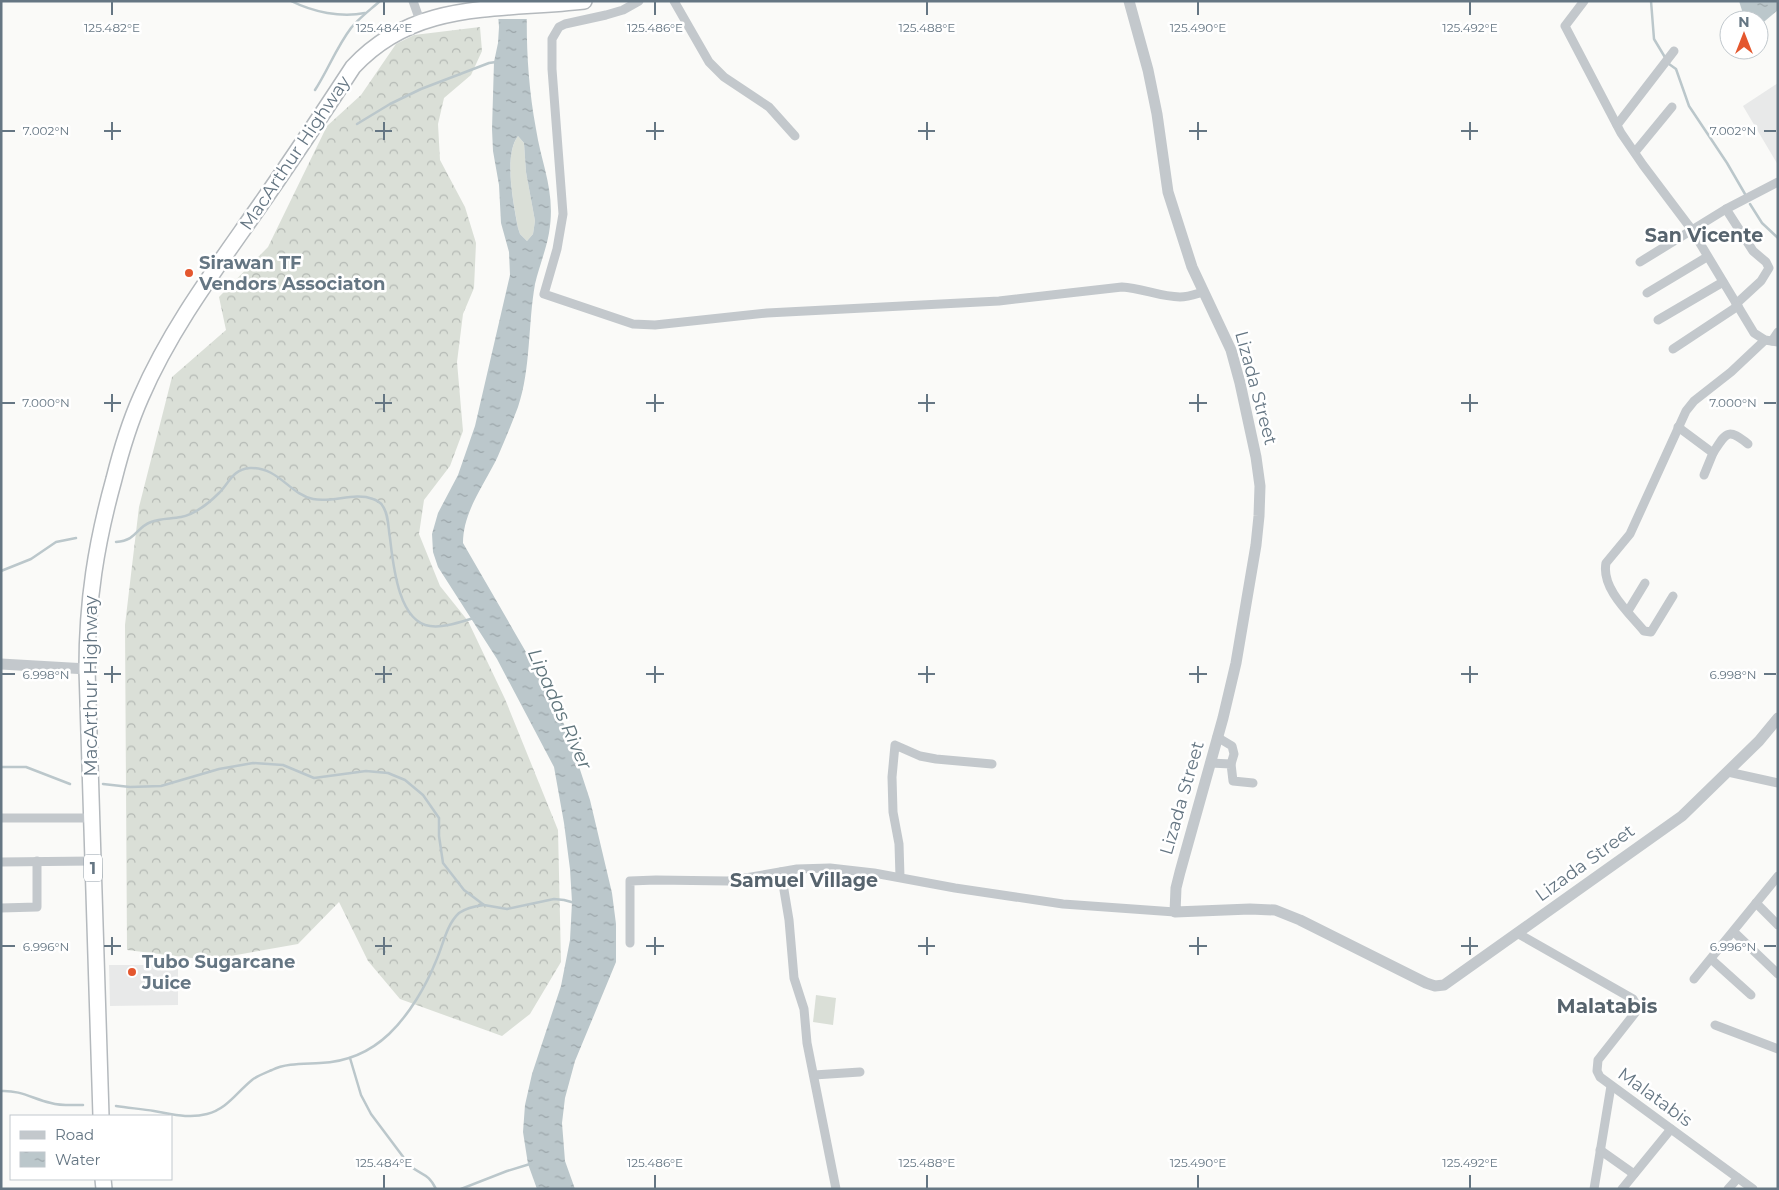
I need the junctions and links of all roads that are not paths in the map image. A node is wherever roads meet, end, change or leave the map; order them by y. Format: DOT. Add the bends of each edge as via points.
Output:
graph roads {
  1 [pos="584,1"];
  2 [pos="639,1"];
  3 [pos="674,1"];
  4 [pos="1129,1"];
  5 [pos="1584,1"];
  6 [pos="415,8"];
  7 [pos="1674,52"];
  8 [pos="1672,107"];
  9 [pos="1617,124"];
  10 [pos="795,136"];
  11 [pos="1635,152"];
  12 [pos="1778,182"];
  13 [pos="1726,209"];
  14 [pos="1692,230"];
  15 [pos="1707,257"];
  16 [pos="1640,262"];
  17 [pos="1723,282"];
  18 [pos="1203,292"];
  19 [pos="1647,293"];
  20 [pos="1737,305"];
  21 [pos="1658,320"];
  22 [pos="1778,332"];
  23 [pos="1772,341"];
  24 [pos="1673,349"];
  25 [pos="1678,427"];
  26 [pos="1748,444"];
  27 [pos="1713,453"];
  28 [pos="1704,475"];
  29 [pos="1645,583"];
  30 [pos="1673,596"];
  31 [pos="1628,611"];
  32 [pos="1,664"];
  33 [pos="87,669"];
  34 [pos="1778,718"];
  35 [pos="1217,738"];
  36 [pos="1210,763"];
  37 [pos="992,764"];
  38 [pos="1231,764"];
  39 [pos="1728,772"];
  40 [pos="1252,783"];
  41 [pos="1778,783"];
  42 [pos="1,818"];
  43 [pos="92,818"];
  44 [pos="37,861"];
  45 [pos="93,861"];
  46 [pos="1,862"];
  47 [pos="781,872"];
  48 [pos="900,877"];
  49 [pos="1778,877"];
  50 [pos="1756,903"];
  51 [pos="1,908"];
  52 [pos="1175,912"];
  53 [pos="1778,925"];
  54 [pos="1734,932"];
  55 [pos="1517,933"];
  56 [pos="630,943"];
  57 [pos="1711,959"];
  58 [pos="1778,974"];
  59 [pos="1694,980"];
  60 [pos="1751,995"];
  61 [pos="1715,1024"];
  62 [pos="1778,1049"];
  63 [pos="860,1072"];
  64 [pos="814,1075"];
  65 [pos="1611,1086"];
  66 [pos="101,1115"];
  67 [pos="1671,1129"];
  68 [pos="1600,1150"];
  69 [pos="1634,1174"];
  70 [pos="1738,1178"];
  71 [pos="1596,1187"];
  72 [pos="836,1189"];
  73 [pos="1622,1189"];
  74 [pos="1728,1189"];
  75 [pos="1753,1189"];
  1 -- 6 [label="highway, MacArthur Highway / 1"];
  2 -- 18 [label="street" via="623,10 558,27 552,39 563,214 544,294 632,324 656,325 767,313 999,301 1122,287 1180,297"];
  3 -- 10 [label="street" via="709,62 724,77 768,107"];
  4 -- 18 [label="street, Lizada Street" via="1157,114 1168,192"];
  5 -- 9 [label="street" via="1565,26"];
  6 -- 33 [label="highway, MacArthur Highway / 1" via="364,52 192,305 153,371 127,432 104,515 91,585"];
  7 -- 9 [label="street"];
  8 -- 11 [label="street"];
  9 -- 11 [label="street"];
  11 -- 14 [label="street"];
  12 -- 13 [label="street"];
  13 -- 14 [label="street"];
  13 -- 20 [label="street" via="1753,251 1769,268"];
  14 -- 15 [label="street"];
  14 -- 16 [label="street"];
  15 -- 17 [label="street"];
  15 -- 19 [label="street"];
  17 -- 20 [label="street"];
  17 -- 21 [label="street"];
  18 -- 35 [label="street, Lizada Street" via="1231,350 1260,486 1256,545 1236,663"];
  20 -- 23 [label="street" via="1754,334"];
  20 -- 24 [label="street"];
  22 -- 23 [label="street"];
  23 -- 25 [label="street" via="1694,401"];
  25 -- 27 [label="street"];
  25 -- 31 [label="street" via="1630,534 1606,562 1606,578 1610,587"];
  26 -- 27 [label="street" via="1730,434 1723,437"];
  27 -- 28 [label="street"];
  29 -- 31 [label="street"];
  30 -- 31 [label="street" via="1651,632 1644,631"];
  32 -- 33 [label="street"];
  33 -- 43 [label="highway, MacArthur Highway / 1"];
  34 -- 39 [label="street, Lizada Street"];
  35 -- 36 [label="street, Lizada Street"];
  35 -- 38 [label="street" via="1232,746"];
  36 -- 38 [label="street"];
  36 -- 52 [label="street, Lizada Street" via="1176,888"];
  37 -- 48 [label="street" via="920,756 895,745 893,812 899,844"];
  38 -- 40 [label="street" via="1233,781"];
  39 -- 41 [label="street"];
  39 -- 55 [label="street, Lizada Street" via="1682,816"];
  42 -- 43 [label="street"];
  43 -- 45 [label="highway, MacArthur Highway / 1"];
  44 -- 45 [label="street"];
  44 -- 46 [label="street"];
  44 -- 51 [label="street" via="37,908"];
  45 -- 66 [label="highway, MacArthur Highway / 1"];
  47 -- 48 [label="street" via="830,868"];
  47 -- 56 [label="street" via="728,881 630,881"];
  47 -- 64 [label="street" via="794,978 804,1009"];
  48 -- 52 [label="street" via="1064,904"];
  49 -- 50 [label="street"];
  50 -- 53 [label="street"];
  50 -- 54 [label="street"];
  52 -- 55 [label="street, Lizada Street" via="1250,908 1276,910 1435,986 1449,982"];
  54 -- 57 [label="street"];
  54 -- 58 [label="street"];
  55 -- 65 [label="street, Malatabis" via="1636,1003 1635,1013 1598,1060 1600,1077"];
  57 -- 59 [label="street"];
  57 -- 60 [label="street"];
  61 -- 62 [label="street"];
  63 -- 64 [label="street"];
  64 -- 72 [label="street"];
  65 -- 67 [label="street, Malatabis"];
  65 -- 68 [label="street"];
  67 -- 69 [label="street"];
  67 -- 70 [label="street, Malatabis"];
  68 -- 69 [label="street"];
  68 -- 71 [label="street"];
  69 -- 73 [label="street"];
  70 -- 74 [label="street"];
  70 -- 75 [label="street, Malatabis"];
}
